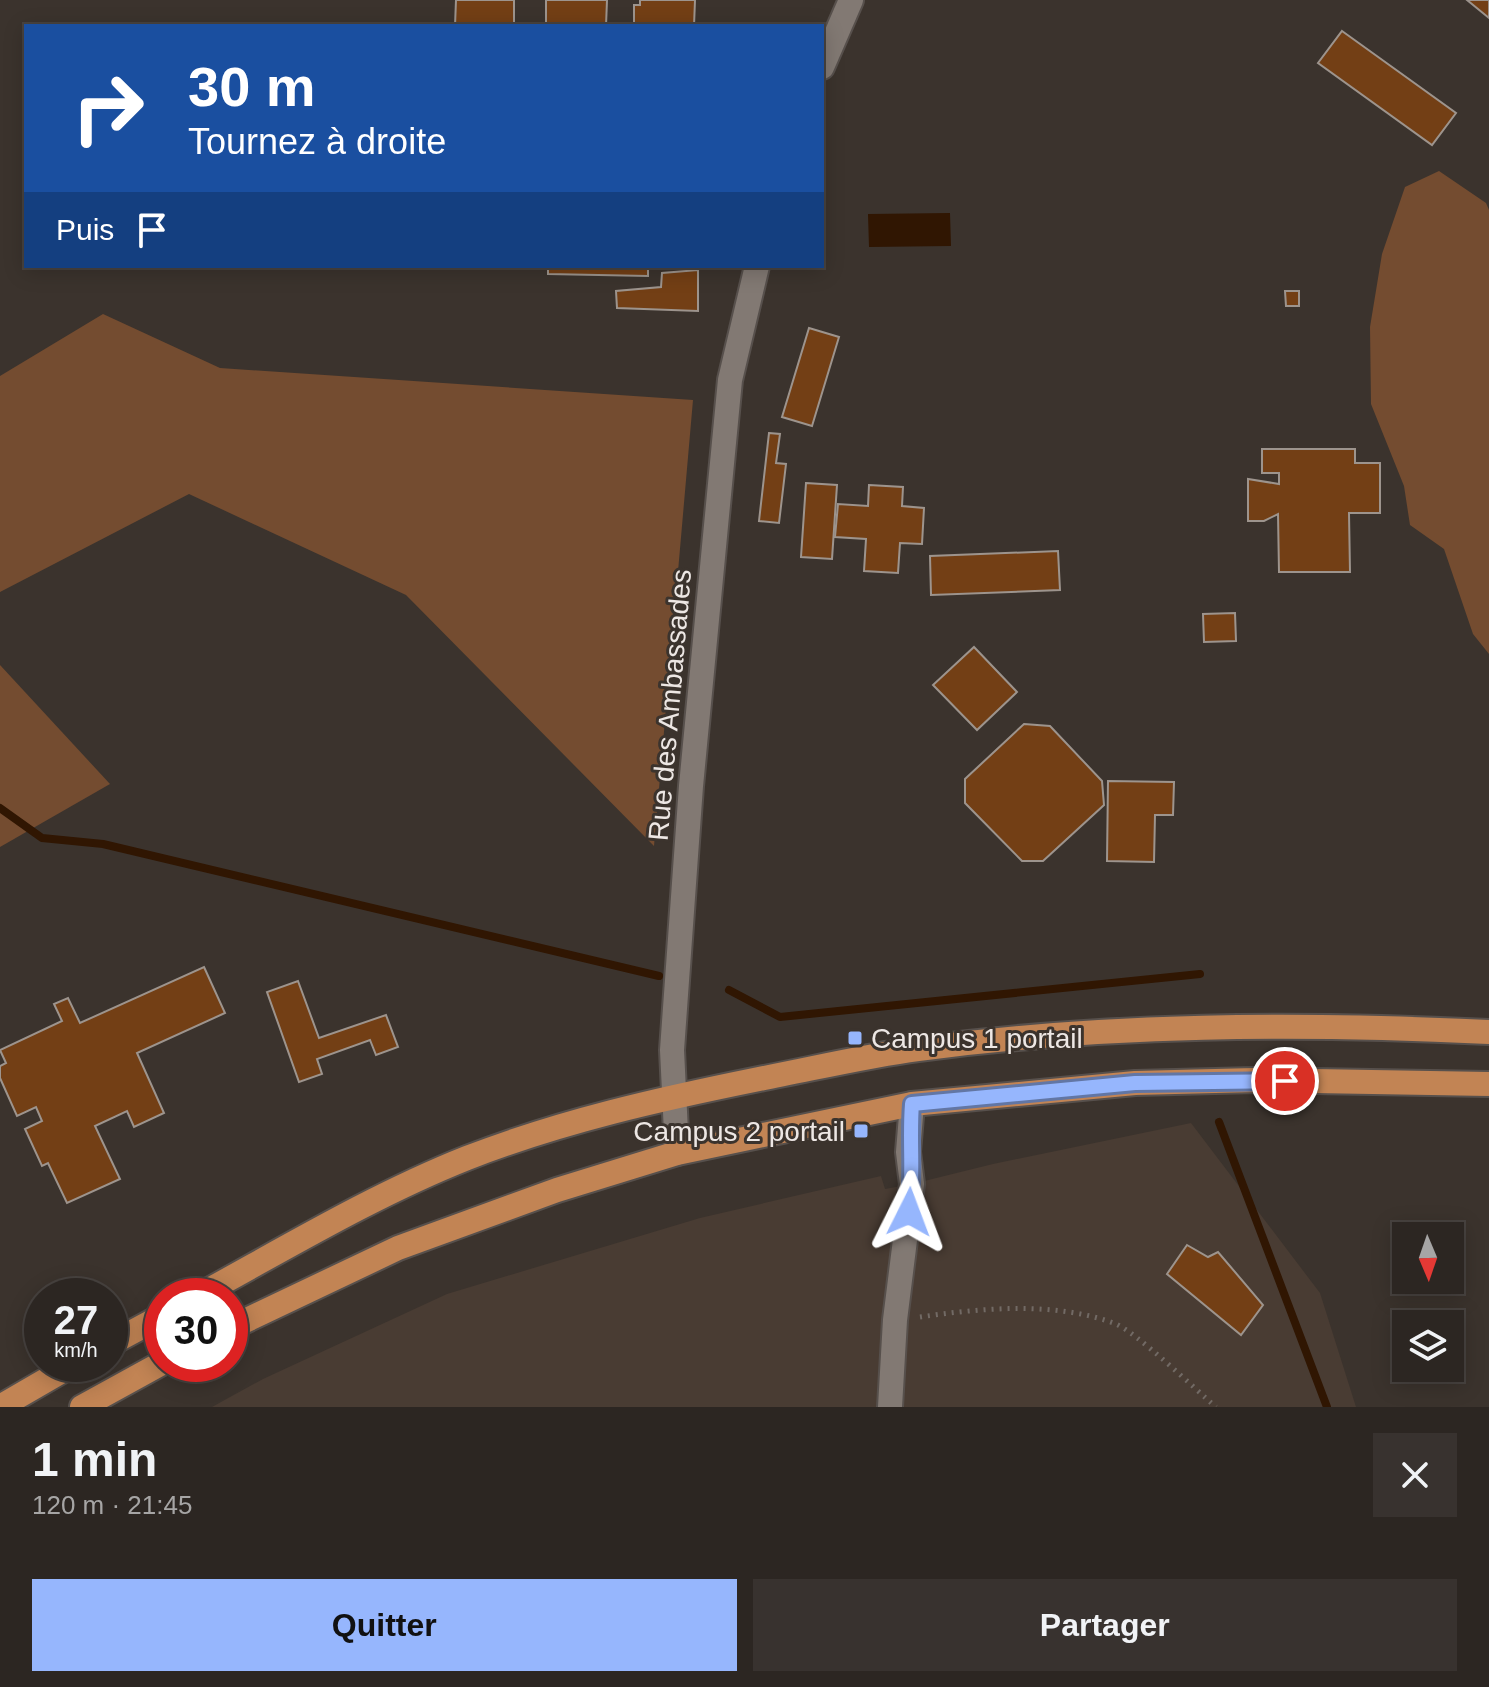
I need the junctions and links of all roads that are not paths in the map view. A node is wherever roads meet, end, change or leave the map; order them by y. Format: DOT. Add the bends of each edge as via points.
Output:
graph roads {
  1 [pos="851,0"];
  2 [pos="824,62"];
  3 [pos="757,268"];
  4 [pos="1489,1032"];
  5 [pos="1489,1084"];
  6 [pos="673,1096"];
  7 [pos="912,1104"];
  8 [pos="677,1153"];
  9 [pos="232,1278"];
  10 [pos="248,1319"];
  11 [pos="144,1373"];
  12 [pos="43,1382"];
  13 [pos="0,1407"];
  14 [pos="82,1407"];
  15 [pos="890,1407"];
  1 -- 2 [label="street"];
  3 -- 6 [label="street, Rue des Ambassades" via="730,380 691,786"];
  4 -- 6 [label="main road" via="1263,1026 1071,1033 915,1049"];
  5 -- 7 [label="main road" via="1135,1083"];
  6 -- 8 [label="street, Rue des Ambassades"];
  6 -- 9 [label="main road" via="530,1135 466,1159 396,1190"];
  7 -- 8 [label="main road"];
  7 -- 15 [label="street" via="912,1184"];
  8 -- 10 [label="main road" via="492,1211 398,1248"];
  11 -- 14 [label="main road"];
  12 -- 13 [label="main road"];
}
